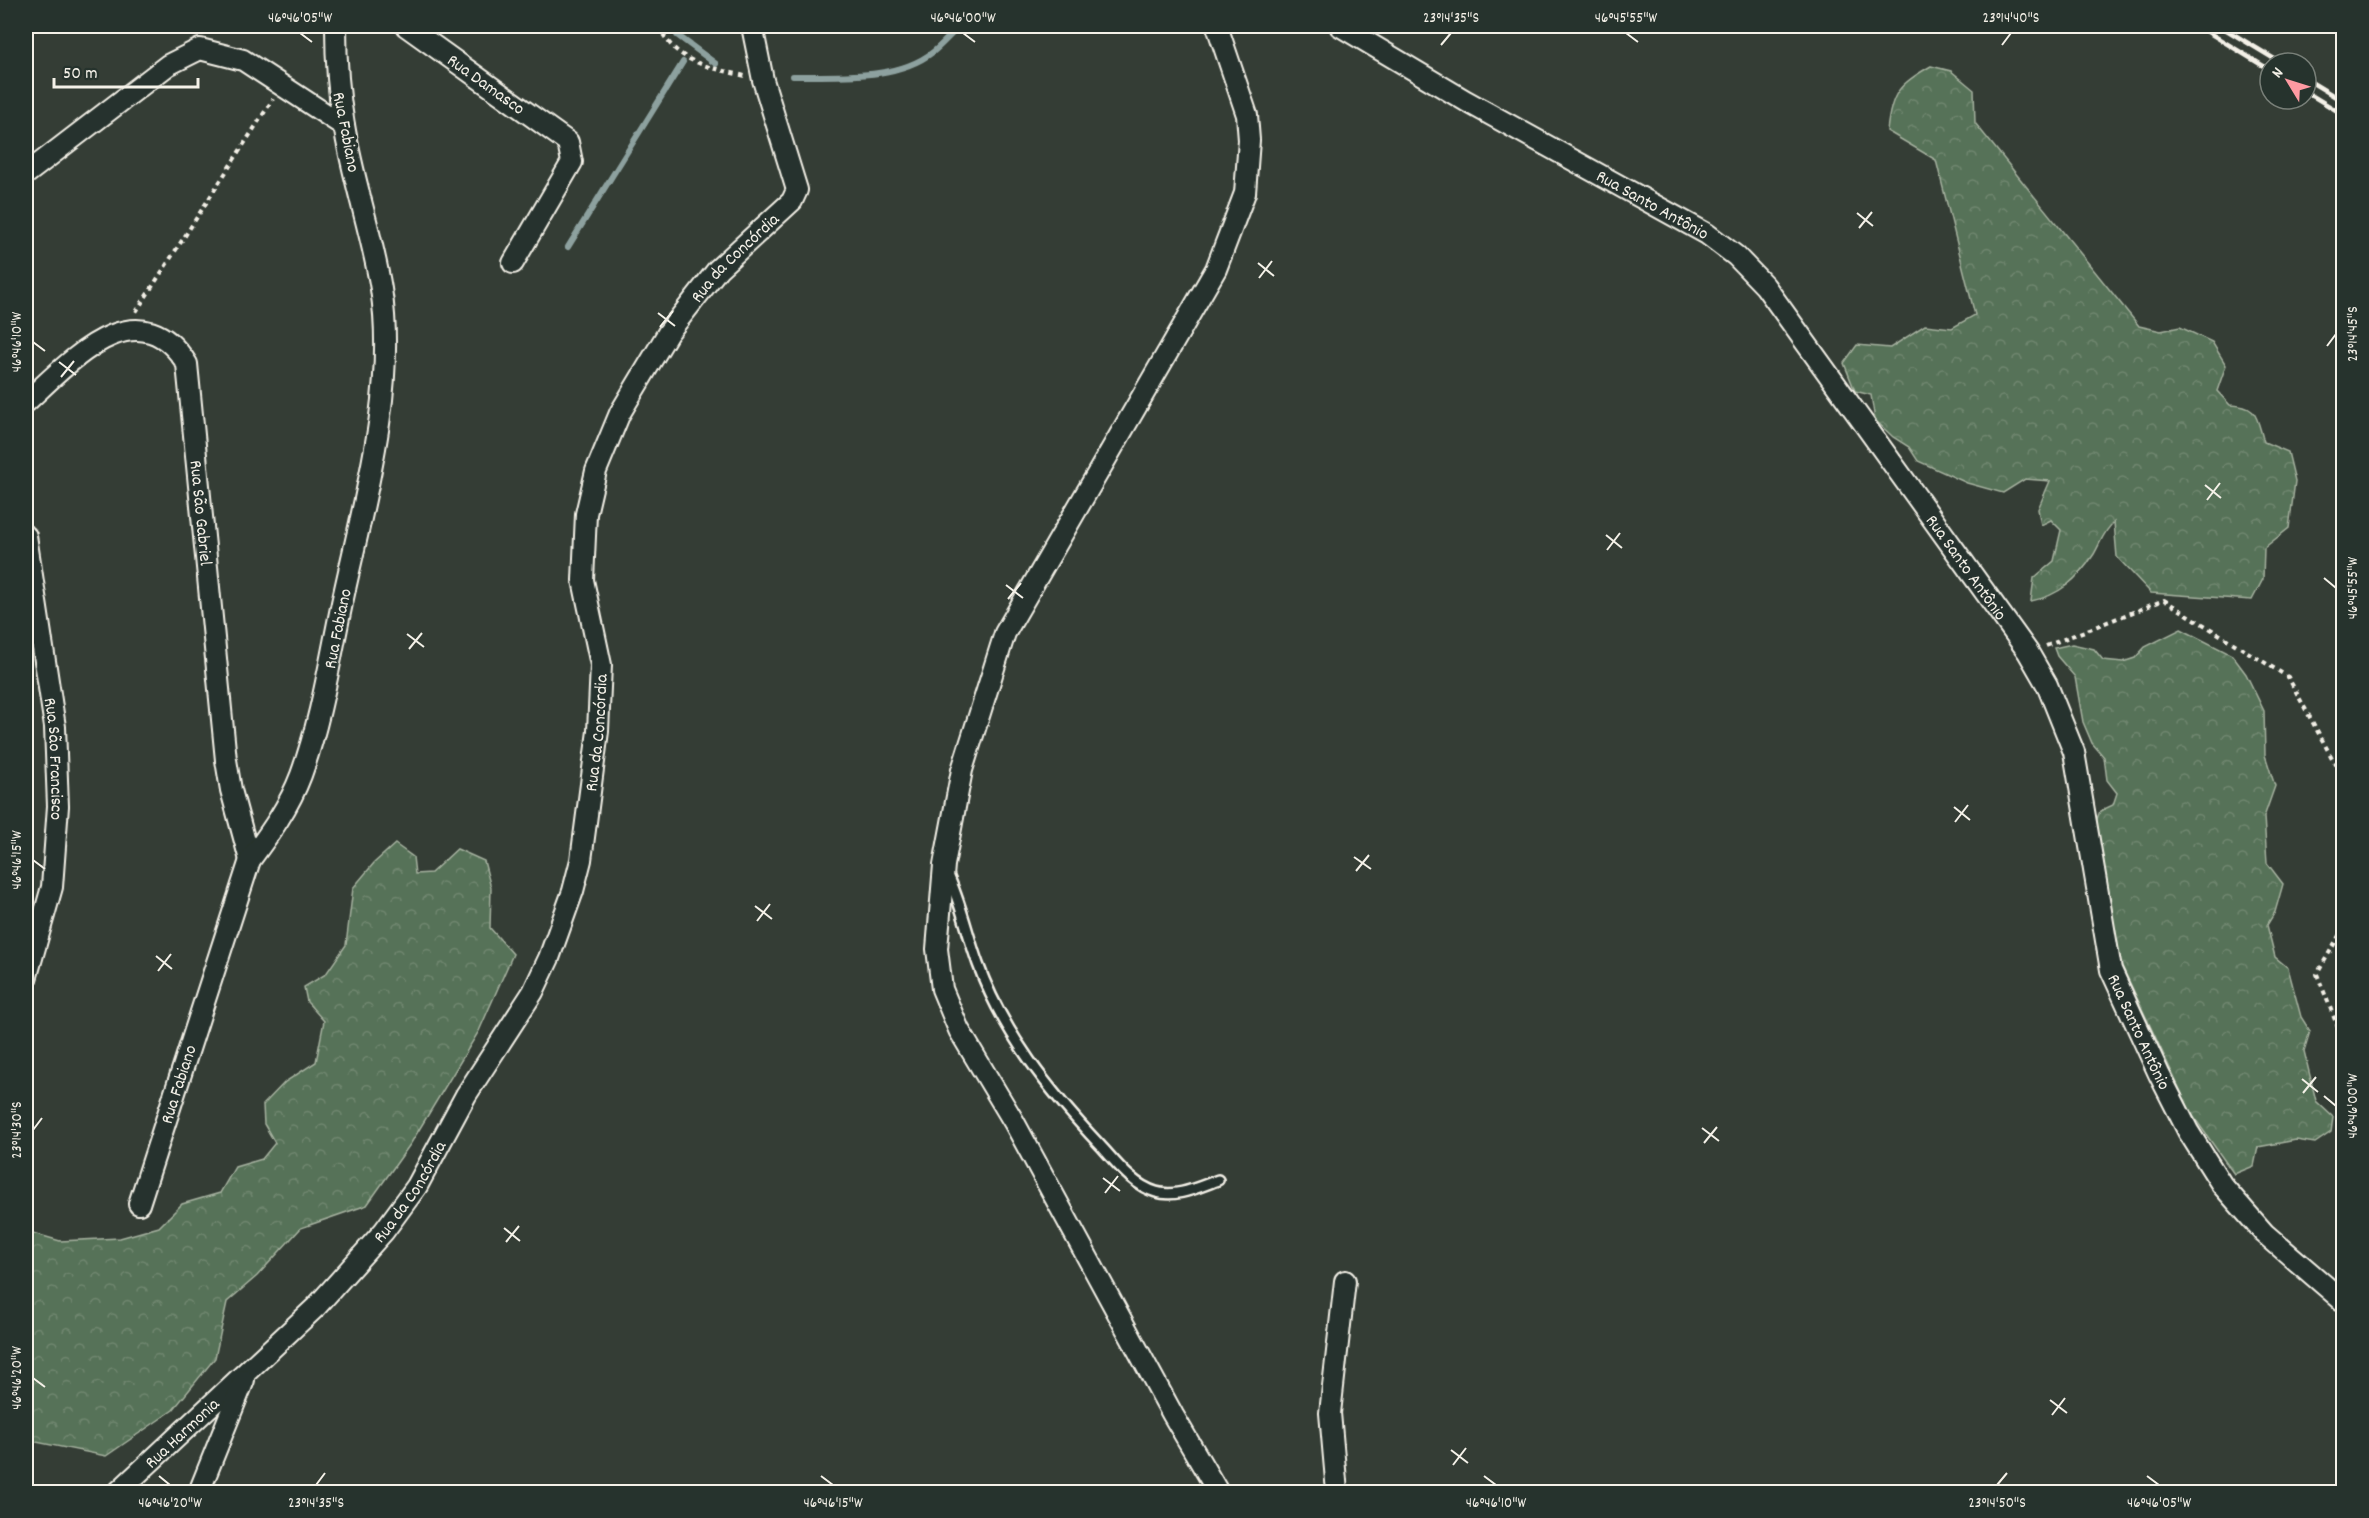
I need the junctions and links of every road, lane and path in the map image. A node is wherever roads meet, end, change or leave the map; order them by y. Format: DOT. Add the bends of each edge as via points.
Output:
graph roads {
  1 [pos="336,26"];
  2 [pos="406,26"];
  3 [pos="659,26"];
  4 [pos="752,26"];
  5 [pos="1217,26"];
  6 [pos="1340,26"];
  7 [pos="763,80"];
  8 [pos="282,86"];
  9 [pos="344,126"];
  10 [pos="26,174"];
  11 [pos="513,263"];
  12 [pos="124,329"];
  13 [pos="26,402"];
  14 [pos="26,536"];
  15 [pos="2028,652"];
  16 [pos="2343,780"];
  17 [pos="250,860"];
  18 [pos="944,865"];
  19 [pos="2343,927"];
  20 [pos="26,979"];
  21 [pos="2343,1043"];
  22 [pos="1218,1180"];
  23 [pos="139,1204"];
  24 [pos="1345,1281"];
  25 [pos="2343,1302"];
  26 [pos="246,1375"];
  27 [pos="118,1492"];
  28 [pos="199,1492"];
  29 [pos="1218,1492"];
  30 [pos="1337,1492"];
  1 -- 9 [label="street, Rua Fabiano"];
  2 -- 11 [label="street, Rua Damasco" via="568,141 572,162"];
  3 -- 7 [label="path" via="665,39 695,64"];
  4 -- 7 [label="street, Rua da Concórdia"];
  5 -- 18 [label="street" via="1247,115 1250,141 1245,193 1216,269 1005,633 962,770"];
  6 -- 15 [label="street, Rua Santo Antônio" via="1466,101 1699,229 1736,256 1790,319"];
  7 -- 26 [label="street, Rua da Concórdia" via="797,184 796,195 718,269 668,333 620,413 590,491 583,580 601,665 598,731 581,860 553,949 533,992 466,1095 417,1186 384,1231 316,1307"];
  8 -- 9 [label="street"];
  8 -- 10 [label="street" via="243,60 200,49 168,65"];
  8 -- 12 [label="path"];
  9 -- 17 [label="street, Rua Fabiano" via="381,289 382,387 369,474 315,730 291,800"];
  12 -- 13 [label="street" via="87,349"];
  12 -- 17 [label="street, Rua São Gabriel" via="138,329 159,337 180,352 188,364 226,760"];
  14 -- 20 [label="street, Rua São Francisco" via="55,727 58,806 52,887"];
  15 -- 16 [label="path" via="2164,600 2288,677"];
  15 -- 25 [label="street, Rua Santo Antônio" via="2047,685 2074,752 2111,970 2158,1074 2222,1185 2264,1233"];
  17 -- 23 [label="street, Rua Fabiano"];
  18 -- 22 [label="lane" via="978,964 1004,1023 1081,1125 1133,1180 1156,1192 1184,1192"];
  18 -- 29 [label="street" via="937,949 942,989 949,1008"];
  19 -- 21 [label="path" via="2318,974"];
  24 -- 30 [label="street" via="1330,1413"];
  26 -- 27 [label="street, Rua Harmonia"];
  26 -- 28 [label="street"];
}
